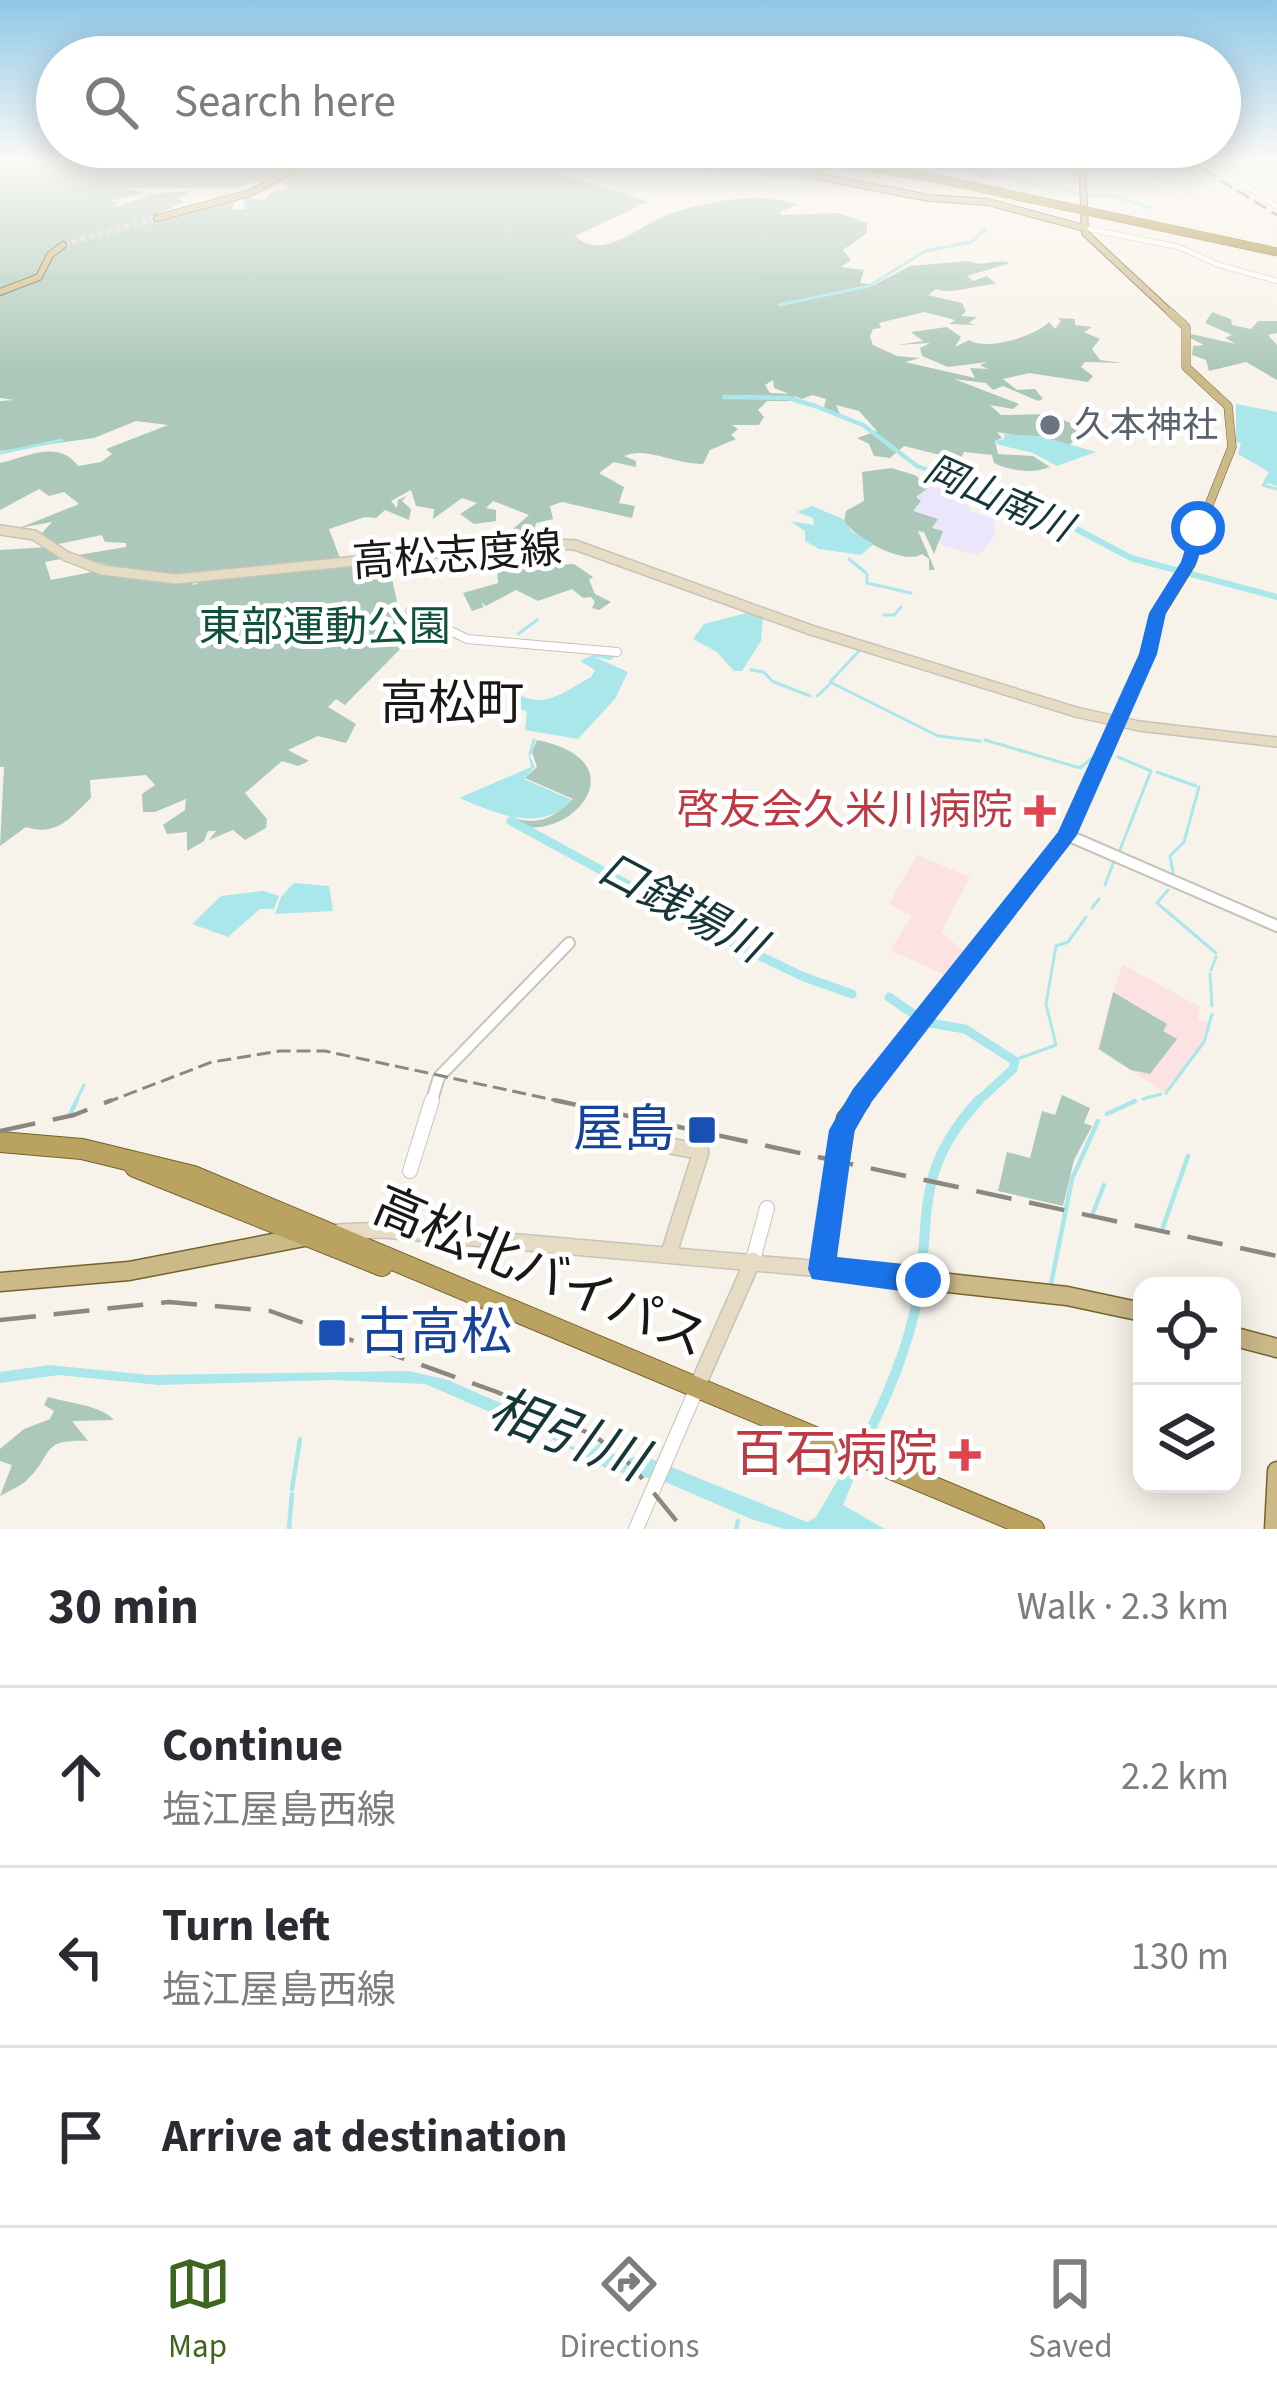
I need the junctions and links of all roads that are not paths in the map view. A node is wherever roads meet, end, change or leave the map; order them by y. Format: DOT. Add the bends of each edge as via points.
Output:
graph roads {
  1 [pos="1086,230"];
  2 [pos="1096,230"];
  3 [pos="1175,230"];
  4 [pos="1178,230"];
  5 [pos="63,245"];
  6 [pos="1277,251"];
  7 [pos="1277,280"];
  8 [pos="0,292"];
  9 [pos="0,530"];
  10 [pos="410,611"];
  11 [pos="617,652"];
  12 [pos="1118,721"];
  13 [pos="1277,741"];
  14 [pos="1067,835"];
  15 [pos="1277,926"];
  16 [pos="569,944"];
  17 [pos="656,1143"];
  18 [pos="0,1144"];
  19 [pos="410,1171"];
  20 [pos="767,1208"];
  21 [pos="320,1235"];
  22 [pos="669,1253"];
  23 [pos="753,1261"];
  24 [pos="822,1269"];
  25 [pos="0,1282"];
  26 [pos="1133,1310"];
  27 [pos="1241,1338"];
  28 [pos="1277,1348"];
  29 [pos="695,1392"];
  30 [pos="855,1458"];
  31 [pos="1277,1471"];
  32 [pos="636,1529"];
  33 [pos="1014,1529"];
  34 [pos="1034,1529"];
  35 [pos="1274,1529"];
  1 -- 12 [label="main road" via="1186,327 1186,367 1228,406 1233,439"];
  2 -- 7 [label="street"];
  3 -- 6 [label="highway, bridge"];
  4 -- 6 [label="highway, bridge"];
  5 -- 8 [label="main road" via="39,277"];
  9 -- 12 [label="main road, 高松志度線" via="34,536 102,570 176,579 568,544 812,630"];
  10 -- 11 [label="street" via="467,639"];
  12 -- 13 [label="main road, 高松志度線"];
  12 -- 14 [label="main road"];
  14 -- 15 [label="street"];
  14 -- 24 [label="main road" via="844,1124"];
  16 -- 19 [label="street" via="439,1077"];
  17 -- 22 [label="main road" via="700,1152"];
  18 -- 21 [label="highway, 高松北バイパス" via="119,1162"];
  20 -- 23 [label="street"];
  21 -- 22 [label="main road" via="383,1230"];
  21 -- 25 [label="main road" via="129,1271"];
  21 -- 29 [label="highway, 高松北バイパス"];
  22 -- 23 [label="main road"];
  23 -- 24 [label="main road"];
  23 -- 29 [label="main road"];
  24 -- 26 [label="main road"];
  27 -- 28 [label="main road"];
  29 -- 30 [label="highway, 高松北バイパス"];
  29 -- 32 [label="street"];
  30 -- 33 [label="highway, 高松北バイパス"];
  30 -- 34 [label="highway, 高松北バイパス"];
  31 -- 35 [label="main road"];
}
